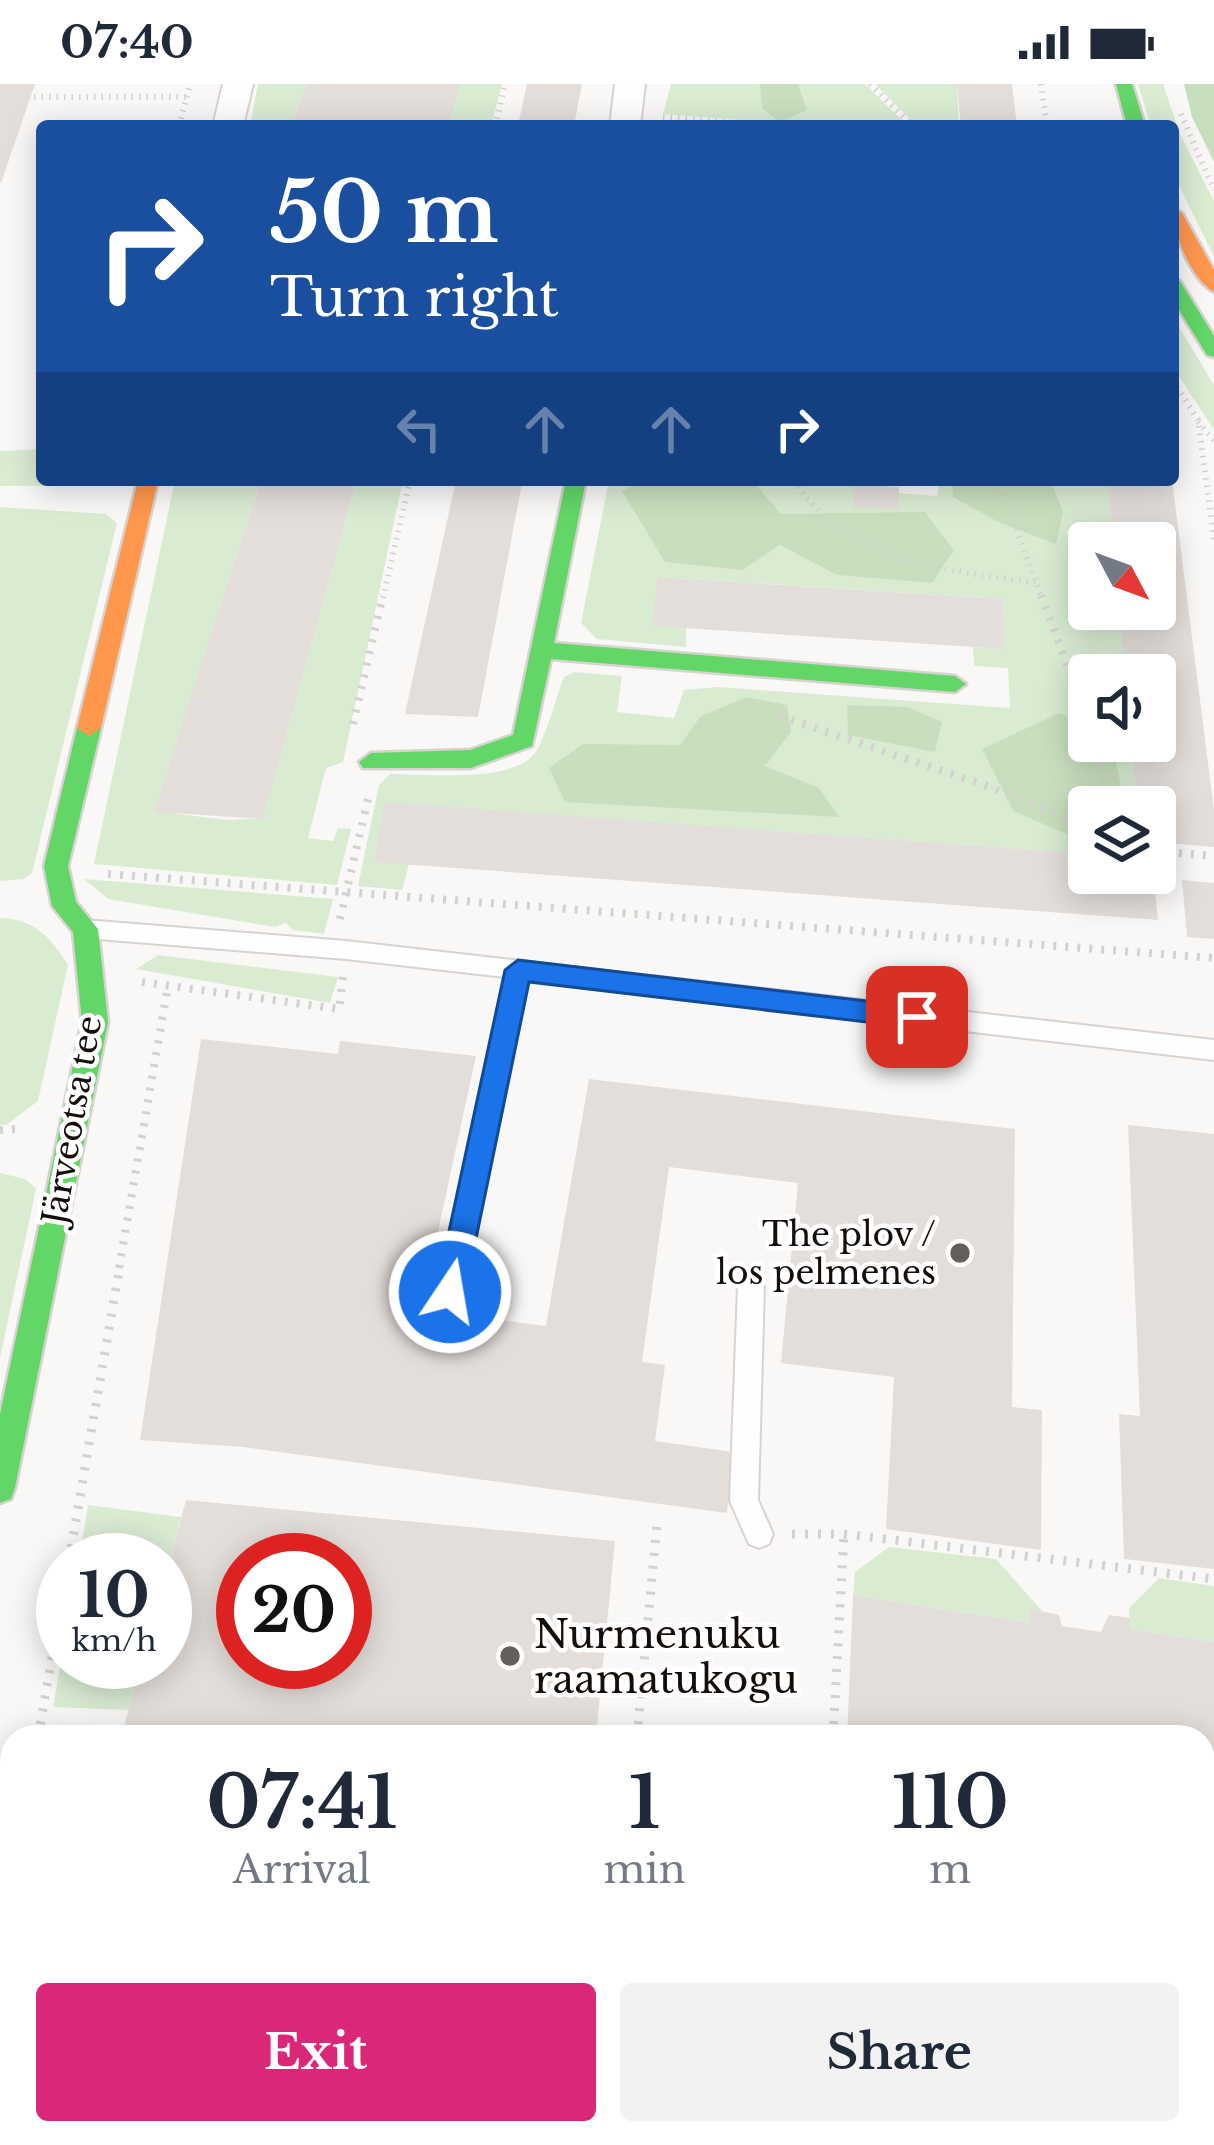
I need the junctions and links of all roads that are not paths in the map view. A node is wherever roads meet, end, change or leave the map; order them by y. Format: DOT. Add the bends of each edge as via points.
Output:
graph roads {
  1 [pos="238,84"];
  2 [pos="1124,84"];
  3 [pos="229,120"];
  4 [pos="1134,120"];
  5 [pos="1179,227"];
  6 [pos="1214,286"];
  7 [pos="1179,294"];
  8 [pos="1210,339"];
  9 [pos="147,486"];
  10 [pos="575,486"];
  11 [pos="542,650"];
  12 [pos="955,684"];
  13 [pos="370,762"];
  14 [pos="85,929"];
  15 [pos="518,970"];
  16 [pos="1214,1050"];
  17 [pos="751,1286"];
  18 [pos="450,1292"];
  19 [pos="0,1488"];
  20 [pos="760,1534"];
  1 -- 3 [label="street"];
  2 -- 4 [label="street"];
  5 -- 6 [label="street"];
  7 -- 8 [label="street"];
  9 -- 14 [label="street, Järveotsa tee" via="56,866 64,906"];
  10 -- 11 [label="street"];
  11 -- 12 [label="street"];
  11 -- 13 [label="street" via="524,740 471,759"];
  14 -- 15 [label="lane"];
  14 -- 19 [label="street, Järveotsa tee" via="95,1022"];
  15 -- 16 [label="lane"];
  15 -- 18 [label="lane"];
  17 -- 20 [label="lane" via="744,1501"];
}
